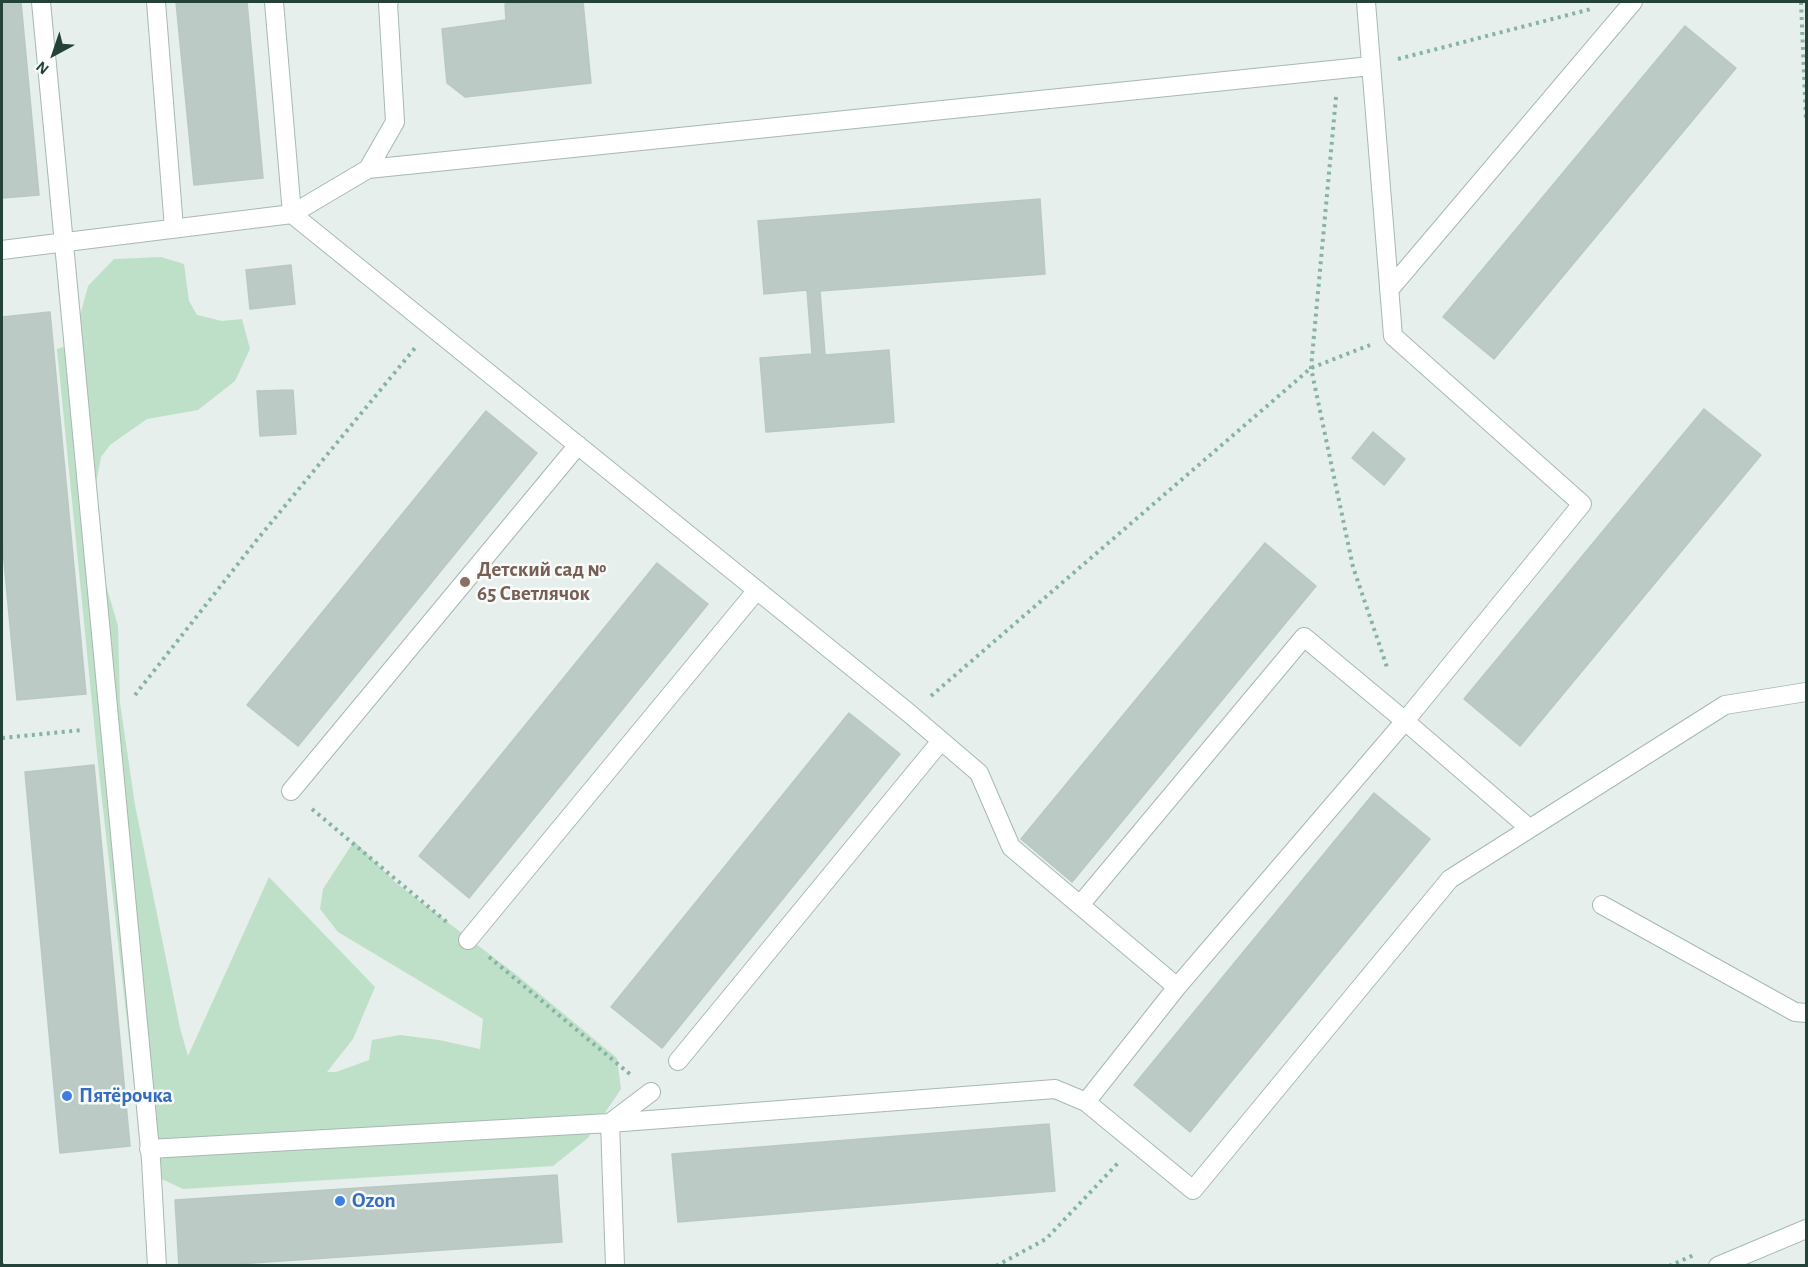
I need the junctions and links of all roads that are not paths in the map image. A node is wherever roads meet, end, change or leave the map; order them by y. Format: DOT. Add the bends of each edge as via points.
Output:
graph roads {
  1 [pos="41,2"];
  2 [pos="156,2"];
  3 [pos="274,2"];
  4 [pos="389,2"];
  5 [pos="1366,2"];
  6 [pos="1633,2"];
  7 [pos="1371,66"];
  8 [pos="368,169"];
  9 [pos="292,214"];
  10 [pos="174,228"];
  11 [pos="63,243"];
  12 [pos="2,250"];
  13 [pos="1389,290"];
  14 [pos="578,445"];
  15 [pos="757,590"];
  16 [pos="1806,692"];
  17 [pos="1405,722"];
  18 [pos="941,741"];
  19 [pos="291,791"];
  20 [pos="1529,828"];
  21 [pos="1080,905"];
  22 [pos="1602,905"];
  23 [pos="468,940"];
  24 [pos="1177,987"];
  25 [pos="1806,1013"];
  26 [pos="678,1061"];
  27 [pos="651,1092"];
  28 [pos="1086,1101"];
  29 [pos="609,1123"];
  30 [pos="149,1149"];
  31 [pos="1806,1229"];
  32 [pos="157,1266"];
  33 [pos="615,1266"];
  34 [pos="1718,1266"];
  1 -- 11 [label="main road"];
  2 -- 10 [label="main road"];
  3 -- 9 [label="main road"];
  4 -- 8 [label="main road" via="396,122"];
  5 -- 7 [label="main road"];
  6 -- 13 [label="main road"];
  7 -- 8 [label="main road"];
  7 -- 13 [label="main road"];
  8 -- 9 [label="main road"];
  9 -- 10 [label="main road"];
  9 -- 14 [label="main road"];
  10 -- 11 [label="main road"];
  11 -- 12 [label="main road"];
  11 -- 30 [label="main road"];
  13 -- 17 [label="main road" via="1393,336 1582,504"];
  14 -- 15 [label="main road"];
  14 -- 19 [label="main road"];
  15 -- 18 [label="main road"];
  15 -- 23 [label="main road"];
  16 -- 20 [label="main road" via="1725,705"];
  17 -- 20 [label="main road"];
  17 -- 21 [label="main road" via="1304,637"];
  17 -- 24 [label="main road"];
  18 -- 21 [label="main road" via="979,773 1011,848"];
  18 -- 26 [label="main road"];
  20 -- 28 [label="main road" via="1450,879 1193,1190"];
  21 -- 24 [label="main road"];
  22 -- 25 [label="main road" via="1795,1012"];
  24 -- 28 [label="main road"];
  27 -- 29 [label="main road"];
  28 -- 29 [label="main road" via="1055,1089"];
  29 -- 30 [label="main road"];
  29 -- 33 [label="main road"];
  30 -- 32 [label="main road"];
  31 -- 34 [label="main road"];
}
